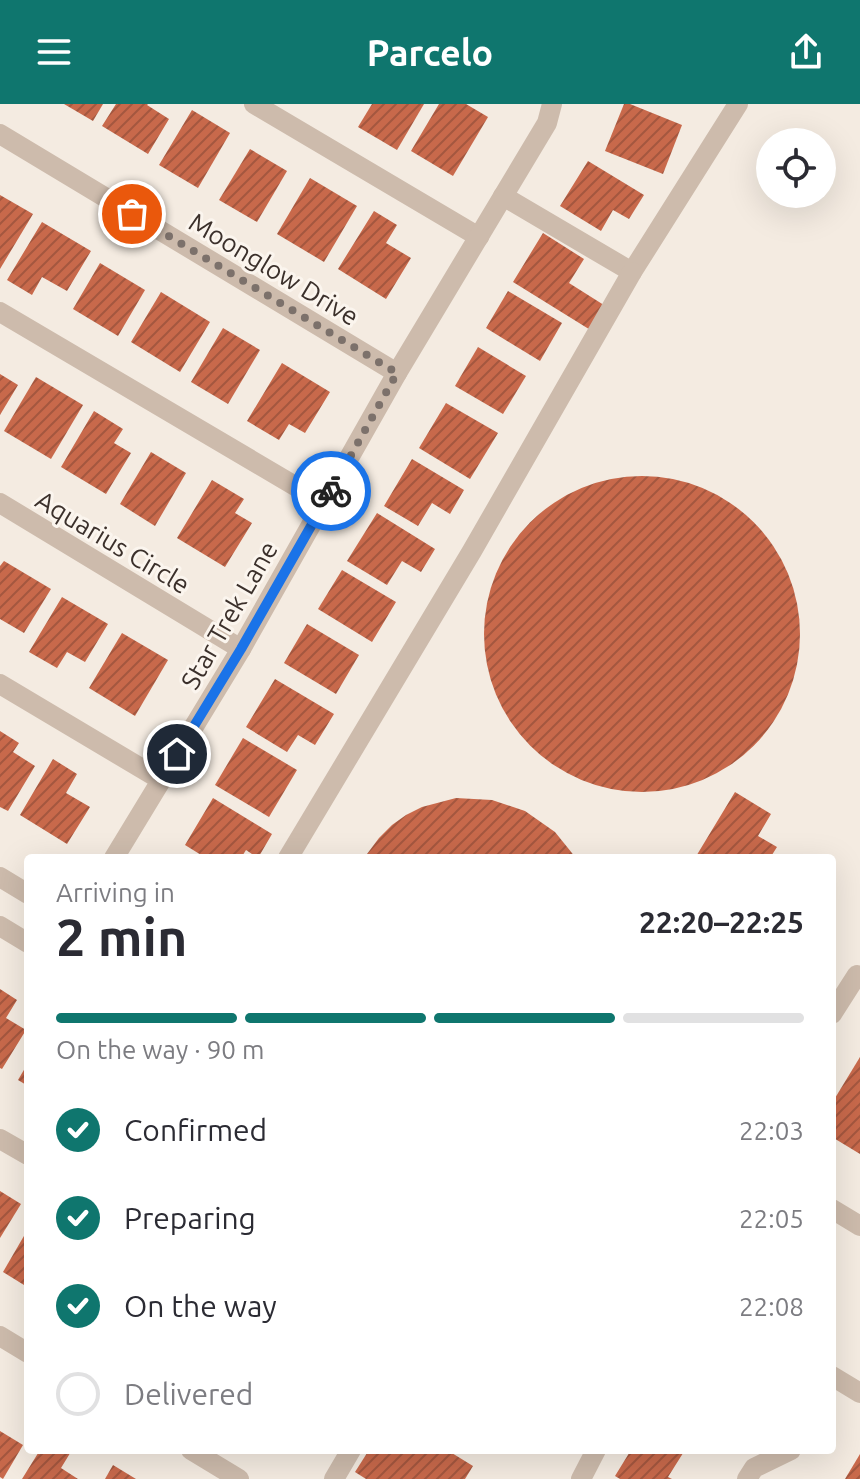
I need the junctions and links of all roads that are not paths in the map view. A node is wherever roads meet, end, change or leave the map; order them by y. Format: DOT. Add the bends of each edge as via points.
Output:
graph roads {
  1 [pos="254,104"];
  2 [pos="552,104"];
  3 [pos="738,104"];
  4 [pos="0,134"];
  5 [pos="503,196"];
  6 [pos="479,237"];
  7 [pos="632,272"];
  8 [pos="0,312"];
  9 [pos="397,373"];
  10 [pos="0,503"];
  11 [pos="324,503"];
  12 [pos="241,649"];
  13 [pos="0,684"];
  14 [pos="161,780"];
  15 [pos="116,854"];
  16 [pos="290,854"];
  17 [pos="0,877"];
  18 [pos="24,892"];
  19 [pos="0,926"];
  20 [pos="24,941"];
  21 [pos="859,974"];
  22 [pos="836,1008"];
  23 [pos="0,1139"];
  24 [pos="24,1153"];
  25 [pos="836,1211"];
  26 [pos="860,1226"];
  27 [pos="0,1336"];
  28 [pos="24,1351"];
  29 [pos="836,1378"];
  30 [pos="860,1393"];
  31 [pos="198,1454"];
  32 [pos="349,1454"];
  33 [pos="594,1454"];
  34 [pos="783,1454"];
  35 [pos="239,1479"];
  36 [pos="334,1479"];
  37 [pos="581,1479"];
  38 [pos="747,1479"];
  1 -- 6 [label="street"];
  2 -- 5 [label="street, Star Trek Lane" via="547,123"];
  3 -- 7 [label="street"];
  4 -- 9 [label="street, Moonglow Drive"];
  5 -- 6 [label="street, Star Trek Lane"];
  5 -- 7 [label="street"];
  6 -- 9 [label="street, Star Trek Lane"];
  7 -- 16 [label="street"];
  8 -- 11 [label="street"];
  9 -- 11 [label="street, Star Trek Lane"];
  10 -- 12 [label="street, Aquarius Circle"];
  11 -- 12 [label="street, Star Trek Lane"];
  12 -- 14 [label="street, Star Trek Lane"];
  13 -- 14 [label="street"];
  14 -- 15 [label="street, Star Trek Lane"];
  17 -- 18 [label="street"];
  19 -- 20 [label="street"];
  21 -- 22 [label="street"];
  23 -- 24 [label="street"];
  25 -- 26 [label="street"];
  27 -- 28 [label="street"];
  29 -- 30 [label="street"];
  31 -- 35 [label="street"];
  32 -- 36 [label="street"];
  33 -- 37 [label="street"];
  34 -- 38 [label="street" via="754,1468"];
}
